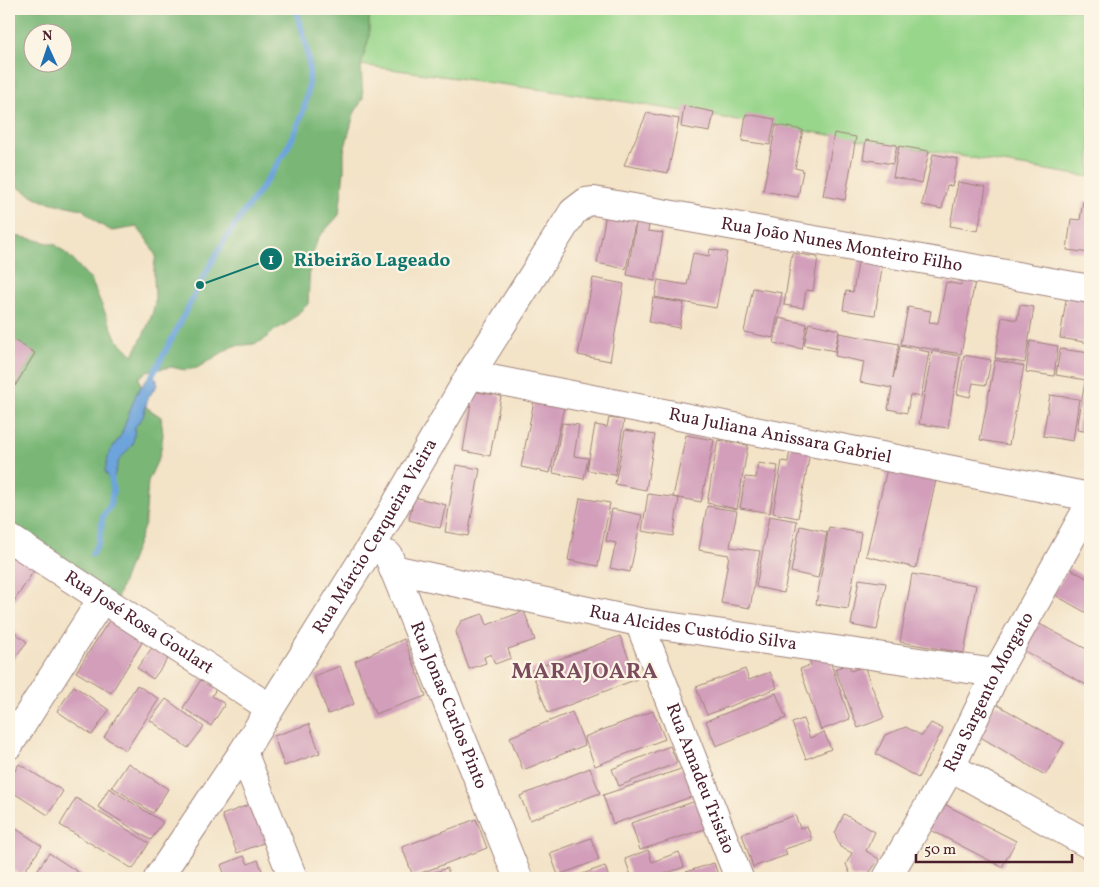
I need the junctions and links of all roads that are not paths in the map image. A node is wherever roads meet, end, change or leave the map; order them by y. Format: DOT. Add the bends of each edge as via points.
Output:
graph roads {
  1 [pos="594,201"];
  2 [pos="1090,289"];
  3 [pos="470,375"];
  4 [pos="1090,497"];
  5 [pos="1090,504"];
  6 [pos="380,532"];
  7 [pos="9,538"];
  8 [pos="393,569"];
  9 [pos="102,599"];
  10 [pos="639,622"];
  11 [pos="996,674"];
  12 [pos="270,708"];
  13 [pos="9,745"];
  14 [pos="243,752"];
  15 [pos="951,767"];
  16 [pos="1090,845"];
  17 [pos="158,878"];
  18 [pos="293,878"];
  19 [pos="518,878"];
  20 [pos="739,878"];
  21 [pos="887,878"];
  1 -- 2 [label="street, Rua João Nunes Monteiro Filho"];
  1 -- 3 [label="street, Rua Márcio Cerqueira Vieira" via="586,202 572,212"];
  3 -- 4 [label="street, Rua Juliana Anissara Gabriel"];
  3 -- 6 [label="street, Rua Márcio Cerqueira Vieira"];
  5 -- 11 [label="street, Rua Sargento Morgato"];
  6 -- 8 [label="street, Rua Jonas Carlos Pinto"];
  6 -- 12 [label="street, Rua Márcio Cerqueira Vieira"];
  7 -- 9 [label="street, Rua José Rosa Goulart"];
  8 -- 10 [label="street, Rua Alcides Custódio Silva"];
  8 -- 19 [label="street, Rua Jonas Carlos Pinto"];
  9 -- 12 [label="street, Rua José Rosa Goulart"];
  9 -- 13 [label="street"];
  10 -- 11 [label="street, Rua Alcides Custódio Silva"];
  10 -- 20 [label="street, Rua Amadeu Tristão"];
  11 -- 15 [label="street, Rua Sargento Morgato"];
  12 -- 14 [label="street, Rua Márcio Cerqueira Vieira"];
  14 -- 17 [label="street, Rua Márcio Cerqueira Vieira"];
  14 -- 18 [label="street"];
  15 -- 16 [label="street"];
  15 -- 21 [label="street, Rua Sargento Morgato"];
}
